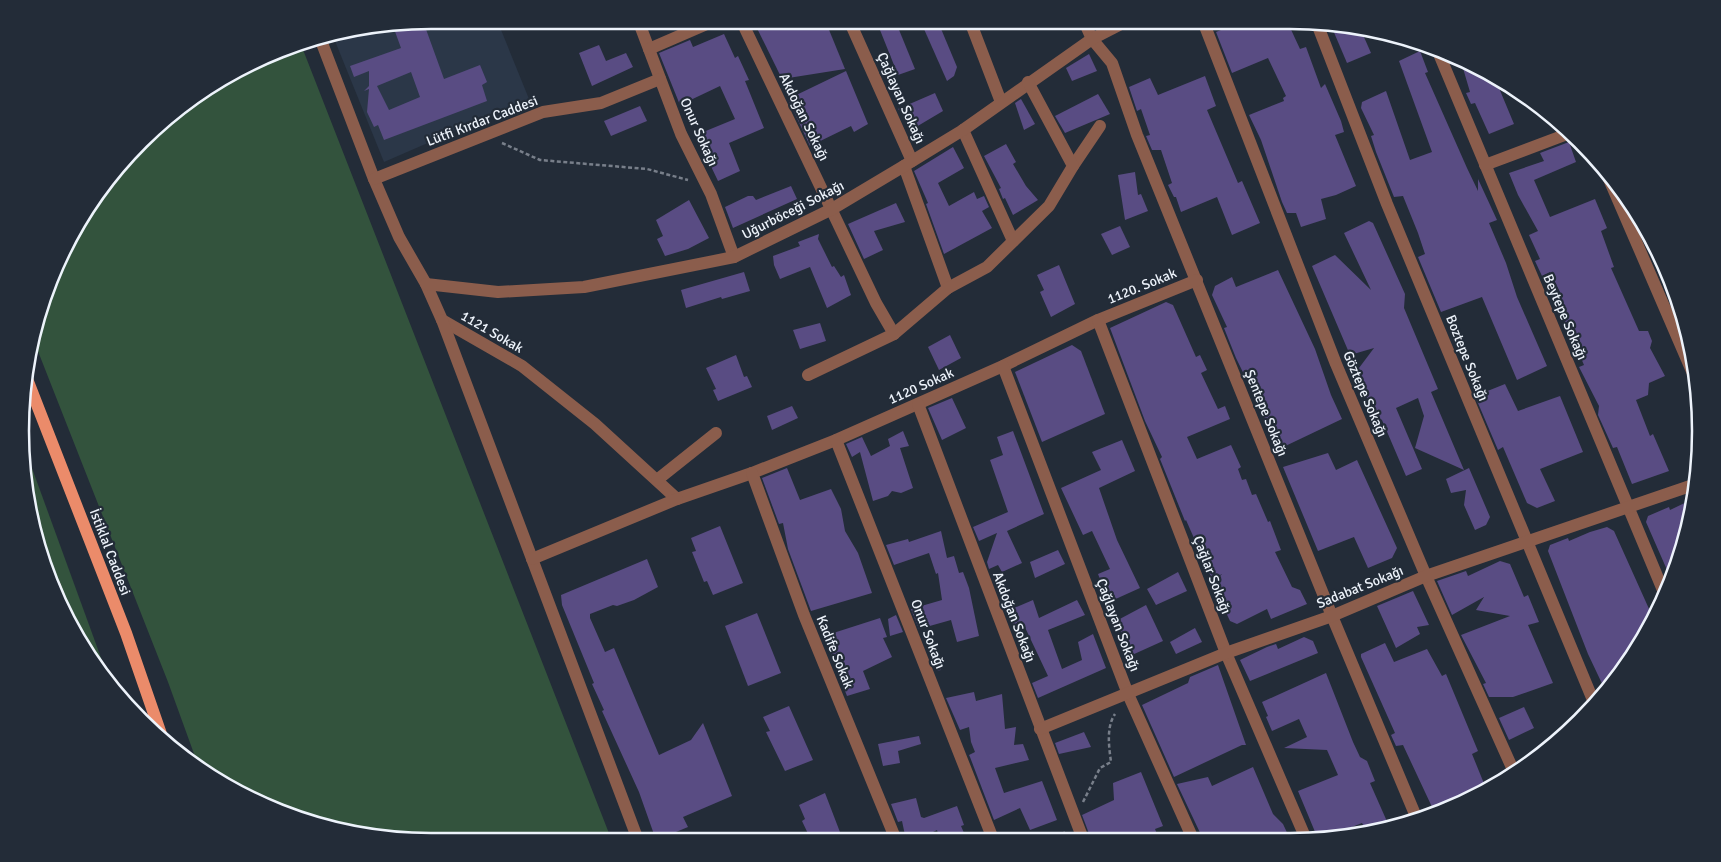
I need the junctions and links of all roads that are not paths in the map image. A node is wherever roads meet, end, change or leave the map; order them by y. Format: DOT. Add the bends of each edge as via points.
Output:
graph roads {
  1 [pos="641,29"];
  2 [pos="695,29"];
  3 [pos="745,29"];
  4 [pos="853,29"];
  5 [pos="973,29"];
  6 [pos="1088,29"];
  7 [pos="1111,29"];
  8 [pos="1207,29"];
  9 [pos="1320,30"];
  10 [pos="1092,39"];
  11 [pos="322,44"];
  12 [pos="649,49"];
  13 [pos="1441,58"];
  14 [pos="660,79"];
  15 [pos="1028,82"];
  16 [pos="1001,102"];
  17 [pos="1100,126"];
  18 [pos="962,130"];
  19 [pos="1562,136"];
  20 [pos="908,164"];
  21 [pos="1485,165"];
  22 [pos="1073,166"];
  23 [pos="374,179"];
  24 [pos="1615,195"];
  25 [pos="832,209"];
  26 [pos="1013,241"];
  27 [pos="734,257"];
  28 [pos="1197,280"];
  29 [pos="426,284"];
  30 [pos="948,288"];
  31 [pos="442,320"];
  32 [pos="1098,320"];
  33 [pos="894,334"];
  34 [pos="1686,356"];
  35 [pos="1003,366"];
  36 [pos="808,375"];
  37 [pos="31,390"];
  38 [pos="918,404"];
  39 [pos="716,433"];
  40 [pos="836,440"];
  41 [pos="752,474"];
  42 [pos="657,480"];
  43 [pos="1689,487"];
  44 [pos="677,499"];
  45 [pos="1628,507"];
  46 [pos="1527,541"];
  47 [pos="532,559"];
  48 [pos="1426,576"];
  49 [pos="1661,586"];
  50 [pos="1332,616"];
  51 [pos="1226,653"];
  52 [pos="1128,694"];
  53 [pos="1591,697"];
  54 [pos="158,725"];
  55 [pos="1040,728"];
  56 [pos="1511,766"];
  57 [pos="1415,813"];
  58 [pos="1304,832"];
  59 [pos="635,833"];
  60 [pos="893,833"];
  61 [pos="990,833"];
  62 [pos="1081,833"];
  63 [pos="1190,833"];
  1 -- 12 [label="street, Onur Sokağı"];
  2 -- 12 [label="street"];
  3 -- 25 [label="street, Akdoğan Sokağı"];
  4 -- 20 [label="street, Çağlayan Sokağı"];
  5 -- 16 [label="street"];
  6 -- 10 [label="street, Şentepe Sokağı"];
  7 -- 10 [label="street, Uğurböceği Sokağı"];
  8 -- 48 [label="street, Göztepe Sokağı" via="1336,364"];
  9 -- 46 [label="street, Boztepe Sokağı" via="1387,204"];
  10 -- 15 [label="street, Uğurböceği Sokağı"];
  10 -- 28 [label="street, Şentepe Sokağı" via="1112,63 1137,135"];
  11 -- 23 [label="street, 1121 Sokak"];
  12 -- 14 [label="street, Onur Sokağı"];
  13 -- 21 [label="street, Beytepe Sokağı"];
  14 -- 23 [label="street, Lütfi Kırdar Caddesi" via="601,103 543,112"];
  14 -- 27 [label="street, Onur Sokağı"];
  15 -- 16 [label="street, Uğurböceği Sokağı"];
  15 -- 22 [label="street"];
  16 -- 18 [label="street, Uğurböceği Sokağı"];
  17 -- 22 [label="street"];
  18 -- 20 [label="street, Uğurböceği Sokağı"];
  18 -- 26 [label="street"];
  19 -- 21 [label="street"];
  20 -- 25 [label="street, Uğurböceği Sokağı"];
  20 -- 30 [label="street, Çağlayan Sokağı"];
  21 -- 45 [label="street, Beytepe Sokağı"];
  22 -- 26 [label="street" via="1049,206"];
  23 -- 29 [label="street, 1121 Sokak" via="399,237"];
  24 -- 34 [label="street"];
  25 -- 27 [label="street, Uğurböceği Sokağı"];
  25 -- 33 [label="street, Akdoğan Sokağı"];
  26 -- 30 [label="street" via="987,267"];
  27 -- 29 [label="street, Uğurböceği Sokağı" via="584,287 498,292"];
  28 -- 32 [label="street, 1120. Sokak"];
  28 -- 50 [label="street, Şentepe Sokağı"];
  29 -- 31 [label="street, 1121 Sokak"];
  30 -- 33 [label="street"];
  31 -- 42 [label="street, 1121 Sokak" via="522,366"];
  31 -- 47 [label="street"];
  32 -- 35 [label="street, 1120 Sokak"];
  32 -- 51 [label="street, Çağlar Sokağı"];
  33 -- 36 [label="street"];
  35 -- 38 [label="street, 1120 Sokak"];
  35 -- 52 [label="street, Çağlayan Sokağı"];
  37 -- 54 [label="main road, İstiklal Caddesi" via="126,633"];
  38 -- 40 [label="street, 1120 Sokak"];
  38 -- 55 [label="street, Akdoğan Sokağı"];
  39 -- 42 [label="street"];
  40 -- 41 [label="street, 1120 Sokak"];
  40 -- 61 [label="street, Onur Sokağı"];
  41 -- 44 [label="street"];
  41 -- 60 [label="street, Kadife Sokak" via="804,615"];
  42 -- 44 [label="street, 1121 Sokak"];
  43 -- 45 [label="street, Sadabat Sokağı"];
  44 -- 47 [label="street"];
  45 -- 46 [label="street, Sadabat Sokağı"];
  45 -- 49 [label="street, Beytepe Sokağı"];
  46 -- 48 [label="street, Sadabat Sokağı"];
  46 -- 53 [label="street, Boztepe Sokağı"];
  47 -- 59 [label="street"];
  48 -- 50 [label="street, Sadabat Sokağı"];
  48 -- 56 [label="street, Göztepe Sokağı"];
  50 -- 51 [label="street, Sadabat Sokağı"];
  50 -- 57 [label="street, Şentepe Sokağı"];
  51 -- 52 [label="street, Sadabat Sokağı"];
  51 -- 58 [label="street, Çağlar Sokağı"];
  52 -- 55 [label="street, Sadabat Sokağı"];
  52 -- 63 [label="street, Çağlayan Sokağı"];
  55 -- 62 [label="street, Akdoğan Sokağı"];
}
